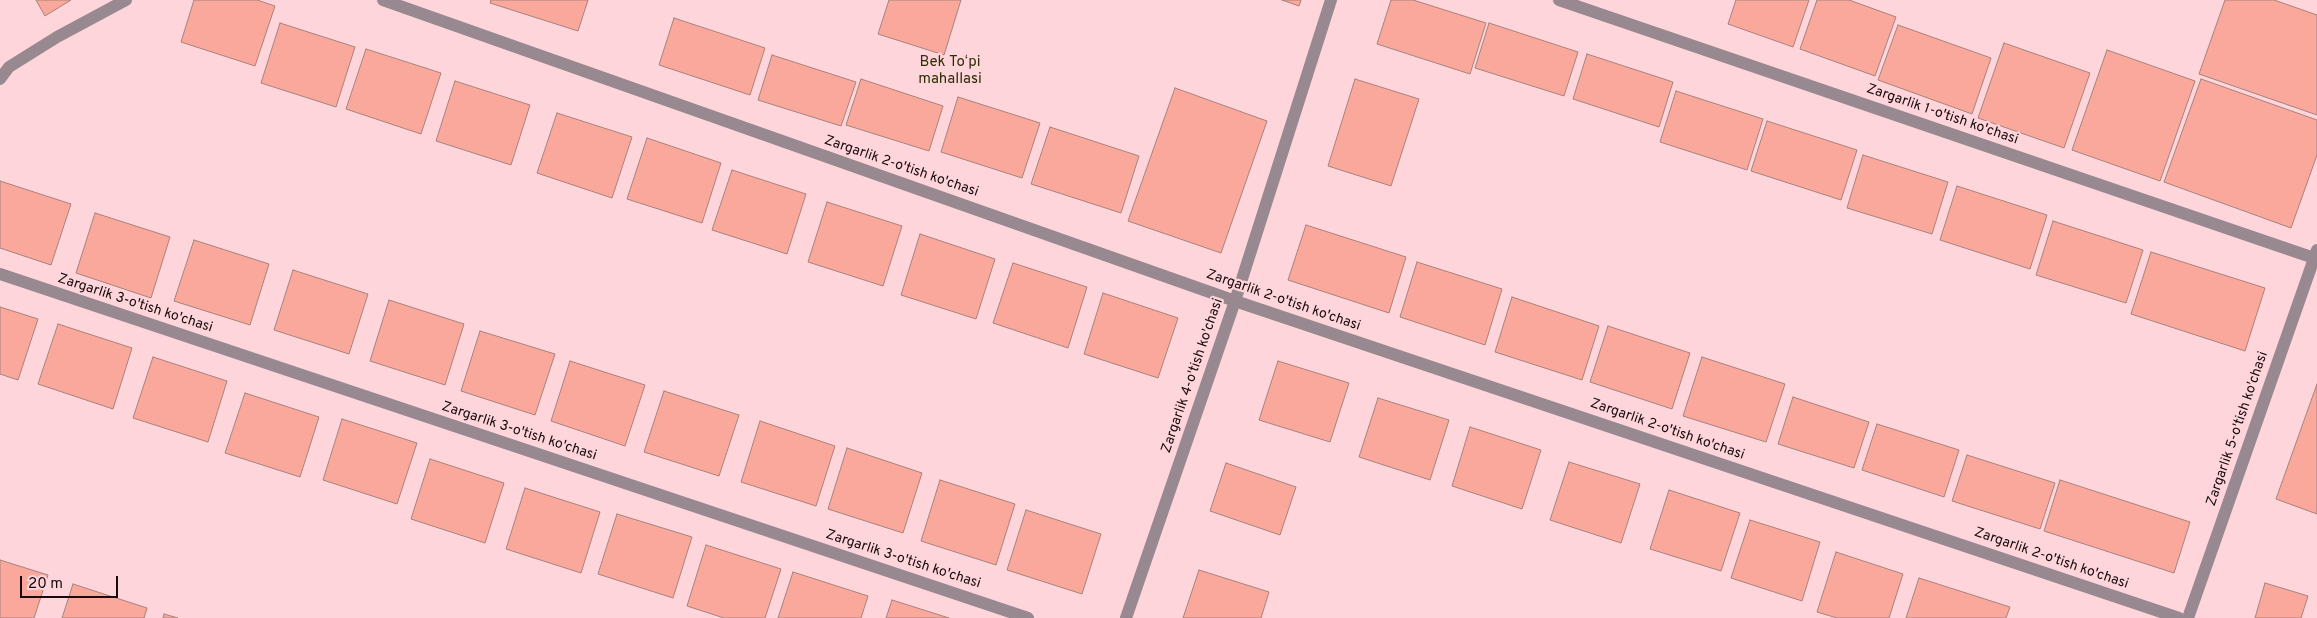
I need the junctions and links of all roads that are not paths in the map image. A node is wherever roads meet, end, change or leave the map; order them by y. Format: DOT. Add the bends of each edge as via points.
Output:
graph roads {
  1 [pos="126,0"];
  2 [pos="382,0"];
  3 [pos="1331,0"];
  4 [pos="1559,0"];
  5 [pos="0,79"];
  6 [pos="2316,254"];
  7 [pos="0,274"];
  8 [pos="1235,301"];
  9 [pos="1028,618"];
  10 [pos="1126,618"];
  11 [pos="2179,618"];
  12 [pos="2188,618"];
  1 -- 5 [label="street" via="9,67"];
  2 -- 8 [label="street, Zargarlik 2-o'tish ko'chasi"];
  3 -- 8 [label="street, Zargarlik 4-o'tish ko'chasi"];
  4 -- 6 [label="street, Zargarlik 1-o'tish ko'chasi"];
  6 -- 12 [label="street, Zargarlik 5-o'tish ko'chasi"];
  7 -- 9 [label="street, Zargarlik 3-o'tish ko'chasi"];
  8 -- 10 [label="street, Zargarlik 4-o'tish ko'chasi"];
  8 -- 11 [label="street, Zargarlik 2-o'tish ko'chasi"];
}
